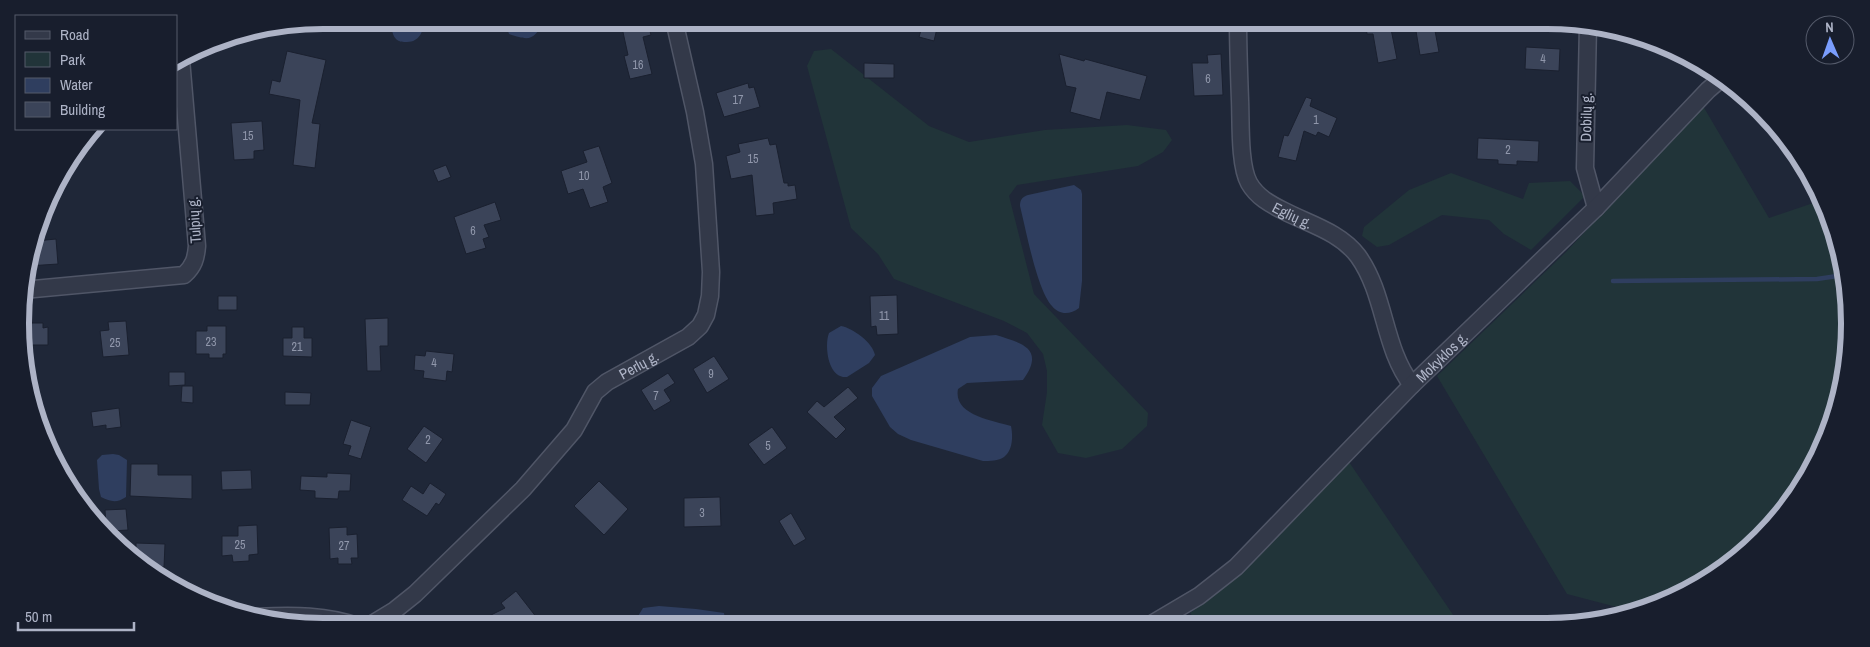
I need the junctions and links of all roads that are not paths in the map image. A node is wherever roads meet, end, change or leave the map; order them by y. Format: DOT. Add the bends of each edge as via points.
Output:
graph roads {
  1 [pos="676,29"];
  2 [pos="1238,29"];
  3 [pos="1588,31"];
  4 [pos="182,65"];
  5 [pos="1716,83"];
  6 [pos="1596,208"];
  7 [pos="31,289"];
  8 [pos="1412,385"];
  9 [pos="294,617"];
  10 [pos="326,618"];
  11 [pos="381,618"];
  12 [pos="1162,618"];
  1 -- 11 [label="street, Perlų g." via="704,164 711,272 706,315 688,338 607,382 595,392 574,430 523,490 415,594"];
  2 -- 8 [label="street, Eglių g." via="1243,166 1248,182 1272,205 1326,230 1357,255 1375,291 1399,365"];
  3 -- 6 [label="street, Dobilų g." via="1585,168"];
  4 -- 7 [label="street, Tulpių g." via="197,246 192,268 184,274"];
  5 -- 6 [label="street, Mokyklos g."];
  6 -- 8 [label="street, Mokyklos g."];
  8 -- 12 [label="street, Mokyklos g." via="1236,567 1200,596"];
  9 -- 10 [label="street"];
}
